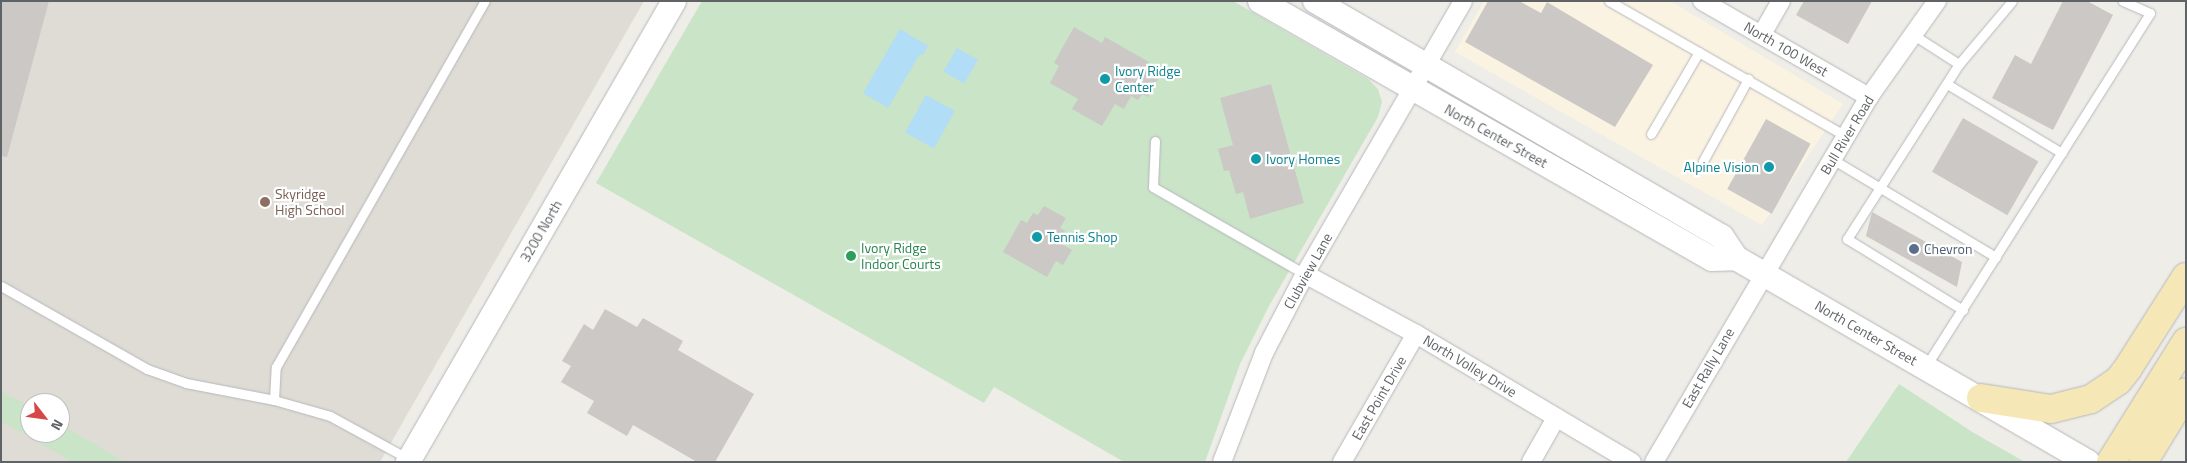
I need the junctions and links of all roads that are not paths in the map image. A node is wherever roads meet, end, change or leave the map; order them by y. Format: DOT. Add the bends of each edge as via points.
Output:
graph roads {
  1 [pos="485,1"];
  2 [pos="674,1"];
  3 [pos="1260,1"];
  4 [pos="1315,1"];
  5 [pos="1463,1"];
  6 [pos="1609,1"];
  7 [pos="1702,1"];
  8 [pos="1781,1"];
  9 [pos="1937,1"];
  10 [pos="2012,1"];
  11 [pos="2123,1"];
  12 [pos="1762,34"];
  13 [pos="1912,34"];
  14 [pos="1699,52"];
  15 [pos="1959,64"];
  16 [pos="1426,66"];
  17 [pos="1748,80"];
  18 [pos="1947,84"];
  19 [pos="1413,90"];
  20 [pos="1869,98"];
  21 [pos="1651,134"];
  22 [pos="1846,136"];
  23 [pos="1155,141"];
  24 [pos="2062,153"];
  25 [pos="1832,159"];
  26 [pos="1703,161"];
  27 [pos="1880,189"];
  28 [pos="1996,257"];
  29 [pos="1736,258"];
  30 [pos="1305,274"];
  31 [pos="1764,274"];
  32 [pos="2186,277"];
  33 [pos="1,286"];
  34 [pos="1963,310"];
  35 [pos="1416,334"];
  36 [pos="2186,342"];
  37 [pos="1925,366"];
  38 [pos="2186,392"];
  39 [pos="274,400"];
  40 [pos="1989,403"];
  41 [pos="1556,418"];
  42 [pos="410,461"];
  43 [pos="1222,462"];
  44 [pos="1342,462"];
  45 [pos="1531,462"];
  46 [pos="1632,462"];
  47 [pos="1654,462"];
  48 [pos="2088,462"];
  49 [pos="2111,462"];
  50 [pos="2143,462"];
  1 -- 39 [label="lane" via="276,367"];
  2 -- 42 [label="street, 3200 North"];
  3 -- 19 [label="street, North Center Street"];
  4 -- 16 [label="street, North Center Street"];
  5 -- 16 [label="street, Clubview Lane"];
  6 -- 14 [label="lane"];
  7 -- 12 [label="street, North 100 West"];
  8 -- 12 [label="street"];
  9 -- 13 [label="street, Bull River Road"];
  10 -- 15 [label="lane"];
  11 -- 24 [label="lane" via="2150,13"];
  12 -- 20 [label="street, North 100 West"];
  13 -- 15 [label="lane"];
  13 -- 20 [label="street, Bull River Road"];
  14 -- 17 [label="lane"];
  14 -- 21 [label="lane"];
  15 -- 18 [label="lane"];
  16 -- 19 [label="street, Clubview Lane"];
  16 -- 29 [label="street, North Center Street" via="1722,237"];
  17 -- 22 [label="lane"];
  17 -- 26 [label="lane"];
  18 -- 24 [label="lane"];
  18 -- 27 [label="lane"];
  19 -- 29 [label="street, North Center Street" via="1712,258"];
  19 -- 30 [label="street, Clubview Lane"];
  20 -- 22 [label="street, Bull River Road"];
  22 -- 25 [label="street, Bull River Road"];
  23 -- 30 [label="lane" via="1153,187"];
  24 -- 28 [label="lane"];
  25 -- 27 [label="lane"];
  25 -- 31 [label="street, Bull River Road"];
  27 -- 28 [label="lane"];
  27 -- 34 [label="lane" via="1847,239"];
  28 -- 34 [label="lane"];
  29 -- 31 [label="street, North Center Street"];
  30 -- 35 [label="street, North Volley Drive"];
  30 -- 43 [label="street, Clubview Lane" via="1264,353"];
  31 -- 37 [label="street, North Center Street"];
  31 -- 47 [label="street, East Rally Lane"];
  32 -- 40 [label="main road" via="2118,381 2091,400 2051,408"];
  33 -- 39 [label="lane" via="147,369 186,383"];
  34 -- 37 [label="lane"];
  35 -- 41 [label="street, North Volley Drive"];
  35 -- 44 [label="street, East Point Drive"];
  36 -- 49 [label="main road"];
  37 -- 40 [label="street, North Center Street"];
  38 -- 50 [label="main road"];
  39 -- 42 [label="lane" via="330,416"];
  40 -- 48 [label="street, North Center Street"];
  41 -- 45 [label="street"];
  41 -- 46 [label="street, North Volley Drive"];
}
